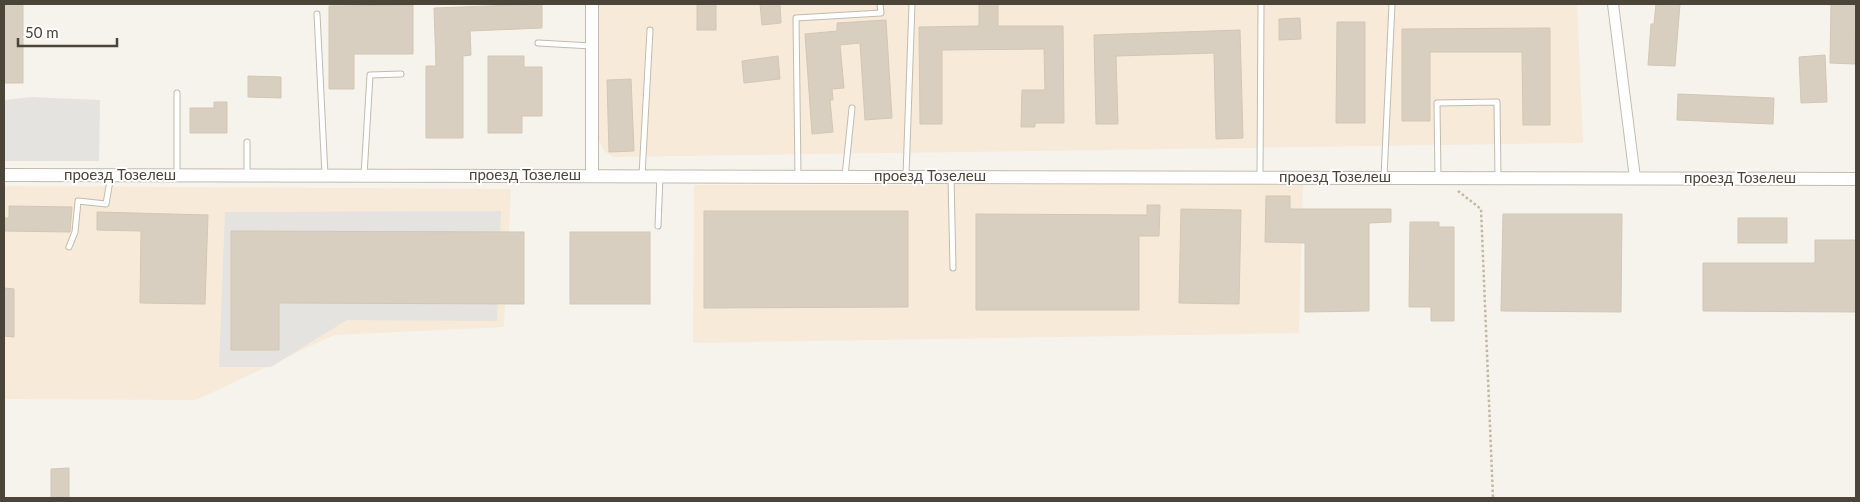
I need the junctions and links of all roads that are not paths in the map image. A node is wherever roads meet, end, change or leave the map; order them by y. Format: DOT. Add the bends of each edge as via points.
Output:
graph roads {
  1 [pos="592,4"];
  2 [pos="880,4"];
  3 [pos="912,4"];
  4 [pos="1262,4"];
  5 [pos="1392,4"];
  6 [pos="1613,4"];
  7 [pos="317,14"];
  8 [pos="650,30"];
  9 [pos="538,42"];
  10 [pos="592,46"];
  11 [pos="401,74"];
  12 [pos="176,93"];
  13 [pos="852,108"];
  14 [pos="247,142"];
  15 [pos="4,175"];
  16 [pos="111,175"];
  17 [pos="177,175"];
  18 [pos="247,175"];
  19 [pos="325,175"];
  20 [pos="364,175"];
  21 [pos="592,175"];
  22 [pos="642,175"];
  23 [pos="660,175"];
  24 [pos="798,176"];
  25 [pos="845,176"];
  26 [pos="906,176"];
  27 [pos="951,176"];
  28 [pos="1260,177"];
  29 [pos="1384,177"];
  30 [pos="1438,177"];
  31 [pos="1498,178"];
  32 [pos="1635,178"];
  33 [pos="1856,179"];
  34 [pos="658,226"];
  35 [pos="69,247"];
  36 [pos="953,268"];
  1 -- 10 [label="street"];
  2 -- 24 [label="lane" via="881,13 796,18"];
  3 -- 26 [label="lane"];
  4 -- 28 [label="lane"];
  5 -- 29 [label="lane"];
  6 -- 32 [label="street"];
  7 -- 19 [label="lane"];
  8 -- 22 [label="lane"];
  9 -- 10 [label="lane"];
  10 -- 21 [label="street"];
  11 -- 20 [label="lane" via="370,75"];
  12 -- 17 [label="lane"];
  13 -- 25 [label="lane"];
  14 -- 18 [label="lane"];
  15 -- 16 [label="street, проезд Тозелеш"];
  16 -- 17 [label="street, проезд Тозелеш"];
  16 -- 35 [label="lane" via="106,204 78,202 75,232"];
  17 -- 18 [label="street, проезд Тозелеш"];
  18 -- 19 [label="street, проезд Тозелеш"];
  19 -- 20 [label="street, проезд Тозелеш"];
  20 -- 21 [label="street, проезд Тозелеш"];
  21 -- 22 [label="street, проезд Тозелеш"];
  22 -- 23 [label="street, проезд Тозелеш"];
  23 -- 24 [label="street, проезд Тозелеш"];
  23 -- 34 [label="lane"];
  24 -- 25 [label="street, проезд Тозелеш"];
  25 -- 26 [label="street, проезд Тозелеш"];
  26 -- 27 [label="street, проезд Тозелеш"];
  27 -- 28 [label="street, проезд Тозелеш"];
  27 -- 36 [label="lane"];
  28 -- 29 [label="street, проезд Тозелеш"];
  29 -- 30 [label="street, проезд Тозелеш"];
  30 -- 31 [label="street, проезд Тозелеш"];
  30 -- 31 [label="lane" via="1437,103 1497,102"];
  31 -- 32 [label="street, проезд Тозелеш"];
  32 -- 33 [label="street, проезд Тозелеш"];
}
